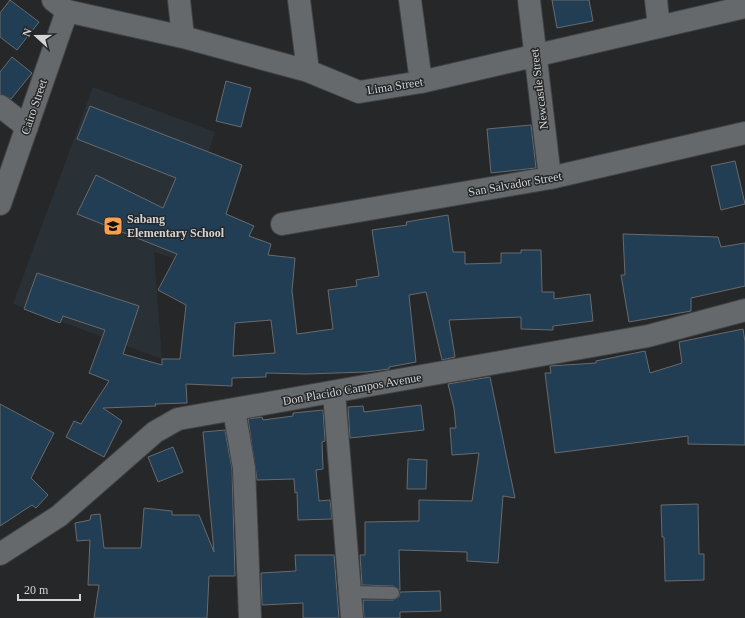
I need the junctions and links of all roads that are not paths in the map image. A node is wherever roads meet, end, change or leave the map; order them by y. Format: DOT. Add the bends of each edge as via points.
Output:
graph roads {
  1 [pos="179,0"];
  2 [pos="299,0"];
  3 [pos="410,0"];
  4 [pos="529,0"];
  5 [pos="656,0"];
  6 [pos="60,6"];
  7 [pos="745,7"];
  8 [pos="659,27"];
  9 [pos="182,37"];
  10 [pos="535,55"];
  11 [pos="308,71"];
  12 [pos="421,82"];
  13 [pos="0,106"];
  14 [pos="27,127"];
  15 [pos="745,133"];
  16 [pos="550,178"];
  17 [pos="0,204"];
  18 [pos="282,224"];
  19 [pos="745,310"];
  20 [pos="334,393"];
  21 [pos="234,410"];
  22 [pos="0,554"];
  23 [pos="350,592"];
  24 [pos="393,593"];
  25 [pos="250,617"];
  26 [pos="352,618"];
  1 -- 9 [label="street"];
  2 -- 11 [label="street"];
  3 -- 12 [label="street"];
  4 -- 10 [label="street, Newcastle Street"];
  5 -- 8 [label="street"];
  6 -- 9 [label="street, Lima Street"];
  6 -- 14 [label="street, Cairo Street"];
  7 -- 8 [label="street, Lima Street"];
  8 -- 10 [label="street, Lima Street"];
  9 -- 11 [label="street, Lima Street"];
  10 -- 12 [label="street, Lima Street"];
  10 -- 16 [label="street, Newcastle Street"];
  11 -- 12 [label="street, Lima Street" via="358,92"];
  13 -- 14 [label="street"];
  14 -- 17 [label="street, Cairo Street"];
  15 -- 16 [label="street, San Salvador Street"];
  16 -- 18 [label="street, San Salvador Street"];
  19 -- 20 [label="street, Don Placido Campos Avenue" via="648,336"];
  20 -- 21 [label="street, Don Placido Campos Avenue"];
  20 -- 23 [label="street"];
  21 -- 22 [label="street, Don Placido Campos Avenue" via="178,419 156,432 59,516"];
  21 -- 25 [label="street" via="244,468"];
  23 -- 24 [label="lane"];
  23 -- 26 [label="street"];
}
